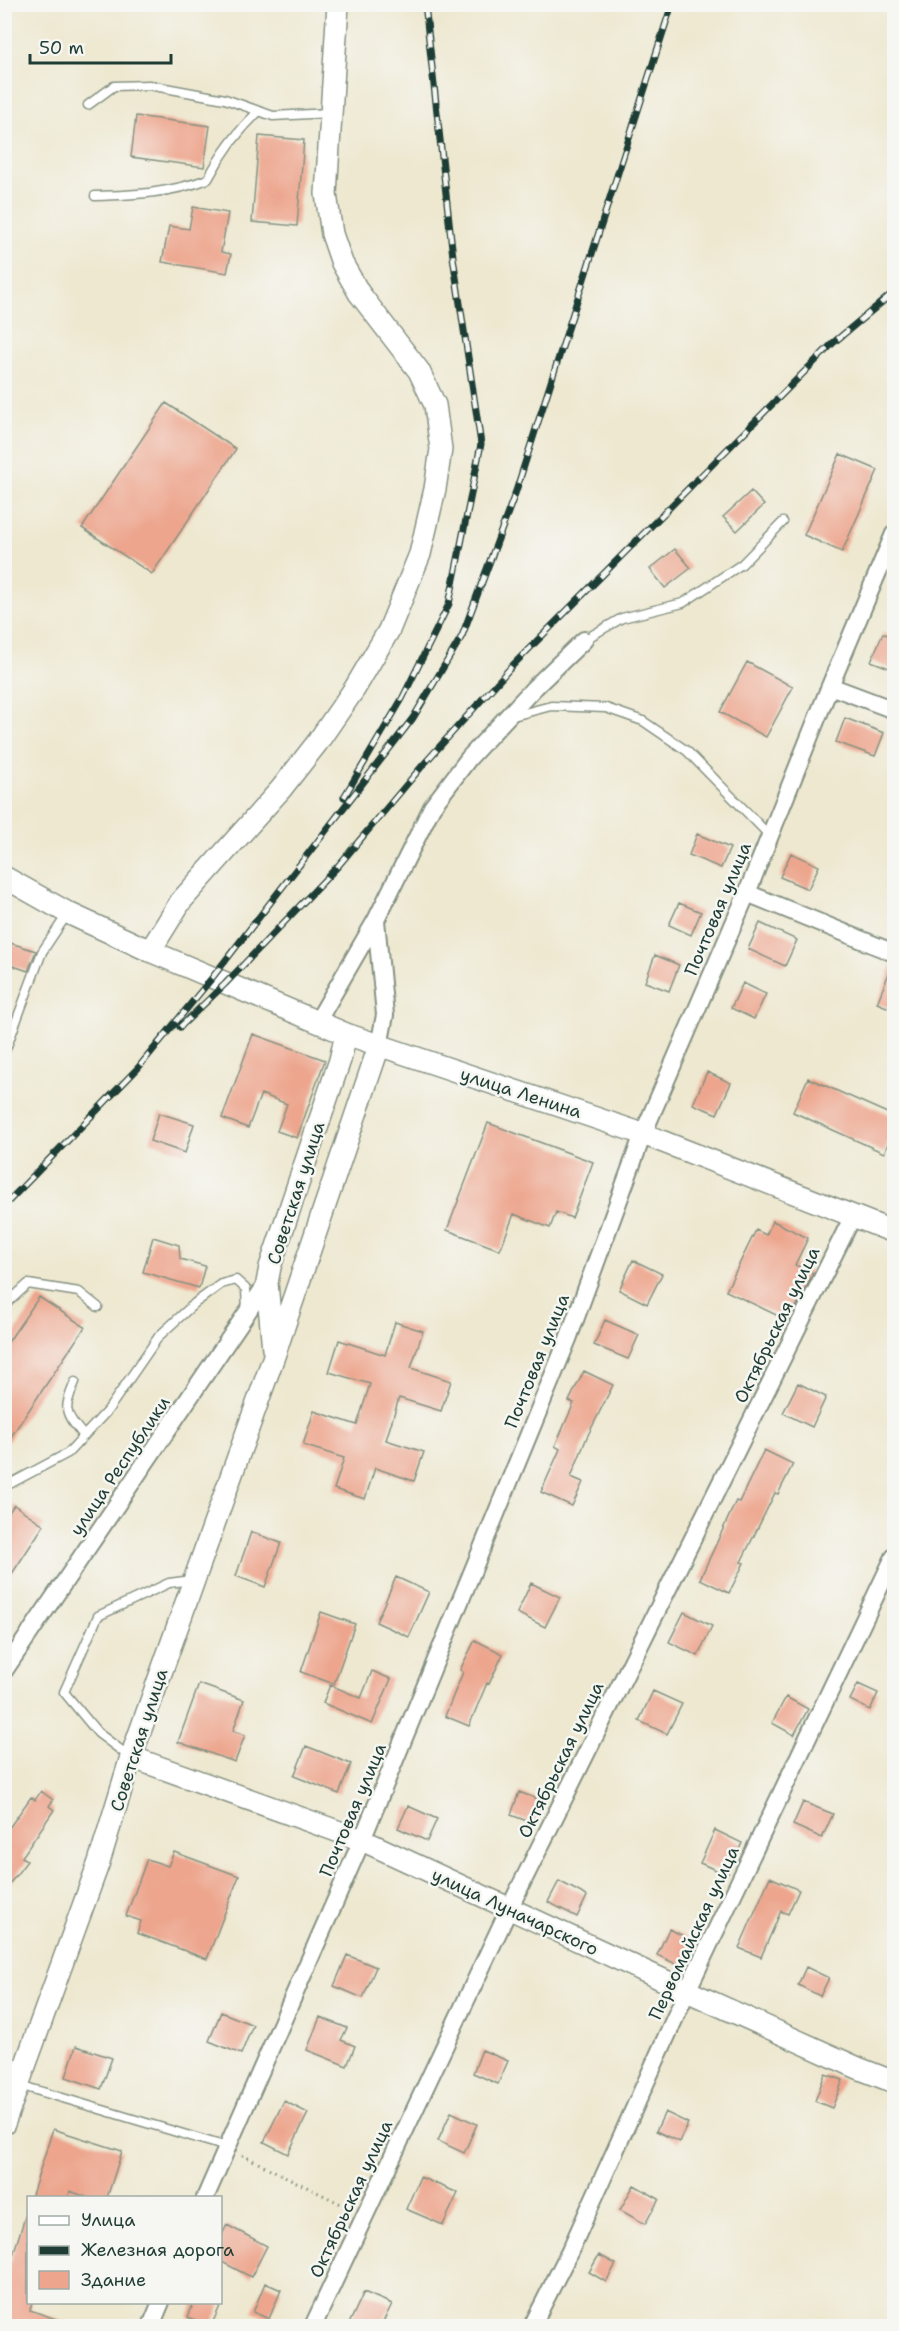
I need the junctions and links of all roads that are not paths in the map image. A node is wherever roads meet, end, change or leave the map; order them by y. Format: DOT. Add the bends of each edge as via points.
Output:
graph roads {
  1 [pos="338,4"];
  2 [pos="88,105"];
  3 [pos="259,111"];
  4 [pos="331,112"];
  5 [pos="95,196"];
  6 [pos="783,522"];
  7 [pos="894,534"];
  8 [pos="584,640"];
  9 [pos="830,686"];
  10 [pos="894,710"];
  11 [pos="506,718"];
  12 [pos="770,836"];
  13 [pos="4,877"];
  14 [pos="747,893"];
  15 [pos="68,913"];
  16 [pos="376,920"];
  17 [pos="150,951"];
  18 [pos="894,953"];
  19 [pos="317,1022"];
  20 [pos="8,1033"];
  21 [pos="346,1034"];
  22 [pos="379,1046"];
  23 [pos="4,1054"];
  24 [pos="643,1134"];
  25 [pos="853,1216"];
  26 [pos="894,1233"];
  27 [pos="267,1283"];
  28 [pos="4,1306"];
  29 [pos="99,1307"];
  30 [pos="247,1313"];
  31 [pos="274,1356"];
  32 [pos="75,1382"];
  33 [pos="84,1436"];
  34 [pos="4,1487"];
  35 [pos="894,1557"];
  36 [pos="192,1580"];
  37 [pos="4,1671"];
  38 [pos="130,1757"];
  39 [pos="362,1840"];
  40 [pos="509,1909"];
  41 [pos="687,1991"];
  42 [pos="894,2082"];
  43 [pos="19,2085"];
  44 [pos="4,2124"];
  45 [pos="227,2147"];
  46 [pos="206,2196"];
  47 [pos="160,2304"];
  48 [pos="151,2326"];
  49 [pos="313,2326"];
  50 [pos="532,2326"];
  1 -- 4 [label="street"];
  2 -- 3 [label="lane" via="114,86 149,85 225,99"];
  3 -- 4 [label="lane" via="273,116"];
  3 -- 5 [label="lane" via="237,132 208,179 183,189"];
  4 -- 17 [label="street" via="326,194 333,234 342,263 359,293 419,371 435,405 441,449 435,489 420,555 389,630 355,688 281,789 181,901"];
  6 -- 8 [label="lane" via="742,564 683,603 622,618"];
  7 -- 9 [label="street, Почтовая улица"];
  8 -- 11 [label="street"];
  9 -- 10 [label="street"];
  9 -- 12 [label="street, Почтовая улица"];
  11 -- 12 [label="lane" via="551,706 606,708 643,721 687,751"];
  11 -- 16 [label="street" via="432,807"];
  12 -- 14 [label="street, Почтовая улица"];
  13 -- 15 [label="street, улица Ленина"];
  14 -- 18 [label="street"];
  14 -- 24 [label="street, Почтовая улица"];
  15 -- 17 [label="street, улица Ленина"];
  15 -- 20 [label="lane" via="42,952"];
  16 -- 19 [label="street"];
  16 -- 22 [label="street" via="385,1015"];
  17 -- 19 [label="street, улица Ленина"];
  19 -- 21 [label="street, улица Ленина"];
  20 -- 23 [label="lane"];
  21 -- 22 [label="street, улица Ленина"];
  21 -- 27 [label="street, Советская улица"];
  22 -- 24 [label="street, улица Ленина"];
  22 -- 31 [label="street, Советская улица"];
  24 -- 25 [label="street, улица Ленина"];
  24 -- 39 [label="street, Почтовая улица" via="568,1339"];
  25 -- 26 [label="street, улица Ленина"];
  25 -- 40 [label="street, Октябрьская улица"];
  27 -- 30 [label="street, улица Республики"];
  27 -- 31 [label="street, Советская улица"];
  28 -- 29 [label="lane" via="28,1284 79,1292"];
  30 -- 33 [label="lane" via="246,1289 236,1280 221,1284 195,1303 159,1336 108,1410"];
  30 -- 37 [label="street, улица Республики"];
  31 -- 36 [label="street, Советская улица"];
  32 -- 33 [label="lane" via="68,1400 68,1416"];
  33 -- 34 [label="lane" via="68,1453"];
  35 -- 41 [label="street, Первомайская улица"];
  36 -- 38 [label="street, Советская улица"];
  36 -- 38 [label="lane" via="169,1583 98,1616 64,1692 98,1733"];
  38 -- 39 [label="street, улица Луначарского"];
  38 -- 43 [label="street, Советская улица" via="99,1862"];
  39 -- 40 [label="street, улица Луначарского"];
  39 -- 45 [label="street, Почтовая улица"];
  40 -- 41 [label="street, улица Луначарского"];
  40 -- 49 [label="street, Октябрьская улица"];
  41 -- 42 [label="street, улица Луначарского"];
  41 -- 50 [label="street, Первомайская улица"];
  43 -- 44 [label="street, Советская улица"];
  43 -- 45 [label="lane"];
  45 -- 46 [label="street, Почтовая улица"];
  47 -- 48 [label="street"];
}
